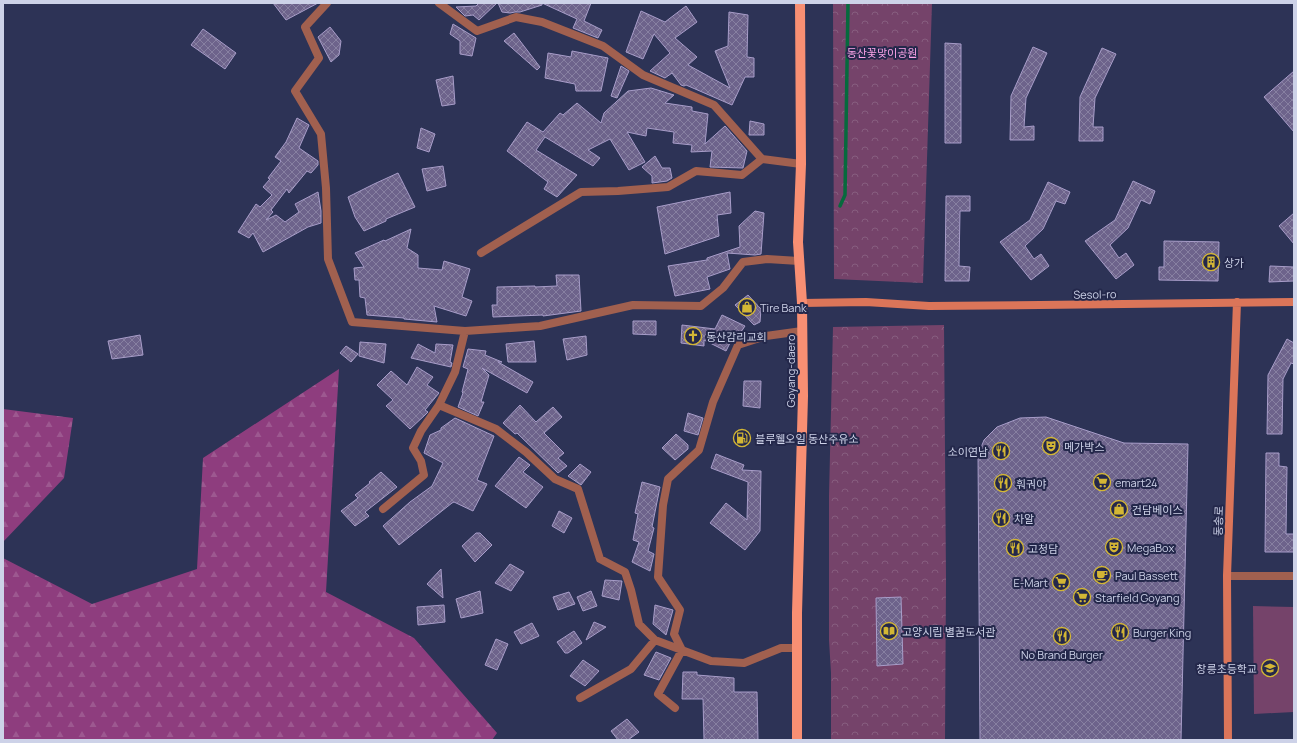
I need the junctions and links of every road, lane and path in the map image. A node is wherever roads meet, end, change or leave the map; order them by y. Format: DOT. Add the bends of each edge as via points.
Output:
graph roads {
  1 [pos="327,3"];
  2 [pos="439,3"];
  3 [pos="800,3"];
  4 [pos="762,159"];
  5 [pos="801,164"];
  6 [pos="481,253"];
  7 [pos="799,260"];
  8 [pos="1237,302"];
  9 [pos="1294,302"];
  10 [pos="802,303"];
  11 [pos="465,331"];
  12 [pos="802,331"];
  13 [pos="439,405"];
  14 [pos="383,508"];
  15 [pos="1227,576"];
  16 [pos="1294,576"];
  17 [pos="655,640"];
  18 [pos="797,648"];
  19 [pos="682,650"];
  20 [pos="580,698"];
  21 [pos="675,708"];
  22 [pos="797,740"];
  23 [pos="1228,740"];
  1 -- 11 [label="street" via="305,27 319,58 295,91 321,134 328,259 352,322"];
  2 -- 4 [label="street" via="477,31 516,17 542,22 603,46 643,76 714,105"];
  3 -- 5 [label="main road, Goyang-daero"];
  4 -- 5 [label="street"];
  4 -- 6 [label="street" via="742,175 696,171 668,187 581,192"];
  5 -- 7 [label="main road, Goyang-daero"];
  7 -- 10 [label="main road, Goyang-daero"];
  7 -- 11 [label="street" via="743,262 722,288 701,306 633,305 540,326"];
  8 -- 9 [label="street, Sesol-ro"];
  8 -- 10 [label="street, Sesol-ro" via="1040,306"];
  8 -- 15 [label="street, 동송로"];
  10 -- 12 [label="main road, Goyang-daero"];
  11 -- 13 [label="street" via="455,372"];
  12 -- 18 [label="main road, Goyang-daero" via="803,396"];
  12 -- 19 [label="street" via="766,336 738,345 713,402 699,450 668,479 663,505 658,577 680,610 674,634"];
  13 -- 14 [label="street" via="421,430 413,448 422,461 424,475"];
  13 -- 17 [label="street" via="496,429 555,479 578,489 600,559 625,572 639,624"];
  15 -- 16 [label="street"];
  15 -- 23 [label="street, 동송로"];
  17 -- 19 [label="street"];
  17 -- 20 [label="street" via="631,669"];
  18 -- 19 [label="street" via="781,648 744,663 711,661"];
  18 -- 22 [label="main road, Goyang-daero"];
  19 -- 21 [label="street" via="658,694"];
}
